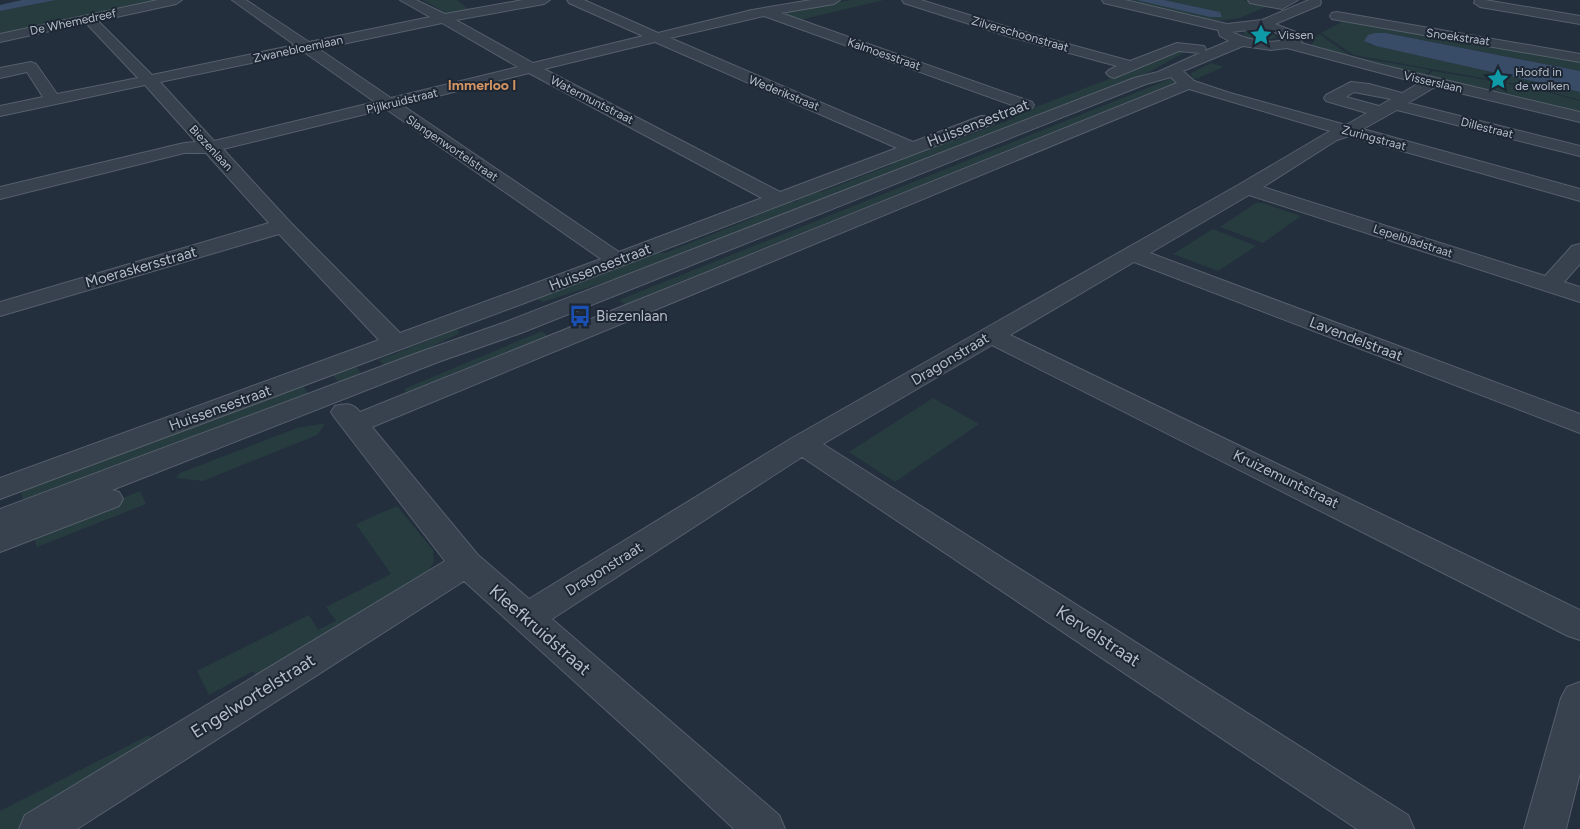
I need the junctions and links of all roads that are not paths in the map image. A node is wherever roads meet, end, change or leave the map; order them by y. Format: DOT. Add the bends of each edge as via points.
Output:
graph roads {
  1 [pos="176,0"];
  2 [pos="238,0"];
  3 [pos="406,0"];
  4 [pos="544,0"];
  5 [pos="573,0"];
  6 [pos="834,0"];
  7 [pos="908,0"];
  8 [pos="1108,0"];
  9 [pos="1254,0"];
  10 [pos="1319,1"];
  11 [pos="1482,1"];
  12 [pos="1287,3"];
  13 [pos="750,4"];
  14 [pos="1353,5"];
  15 [pos="767,12"];
  16 [pos="1468,13"];
  17 [pos="89,19"];
  18 [pos="442,20"];
  19 [pos="1580,20"];
  20 [pos="1457,23"];
  21 [pos="1256,25"];
  22 [pos="1272,27"];
  23 [pos="1446,33"];
  24 [pos="1238,37"];
  25 [pos="1287,37"];
  26 [pos="0,38"];
  27 [pos="656,38"];
  28 [pos="306,47"];
  29 [pos="1580,58"];
  30 [pos="532,69"];
  31 [pos="0,73"];
  32 [pos="1136,74"];
  33 [pos="1180,77"];
  34 [pos="149,80"];
  35 [pos="1432,82"];
  36 [pos="53,100"];
  37 [pos="388,104"];
  38 [pos="1393,104"];
  39 [pos="1026,105"];
  40 [pos="0,111"];
  41 [pos="1580,117"];
  42 [pos="1348,131"];
  43 [pos="210,147"];
  44 [pos="912,148"];
  45 [pos="1580,151"];
  46 [pos="1247,188"];
  47 [pos="0,193"];
  48 [pos="1580,195"];
  49 [pos="779,199"];
  50 [pos="283,226"];
  51 [pos="1580,251"];
  52 [pos="1132,254"];
  53 [pos="617,260"];
  54 [pos="1549,285"];
  55 [pos="1580,295"];
  56 [pos="0,308"];
  57 [pos="991,335"];
  58 [pos="395,342"];
  59 [pos="342,409"];
  60 [pos="1580,424"];
  61 [pos="802,444"];
  62 [pos="0,489"];
  63 [pos="0,521"];
  64 [pos="0,540"];
  65 [pos="466,564"];
  66 [pos="526,618"];
  67 [pos="1580,626"];
  68 [pos="1580,698"];
  69 [pos="40,829"];
  70 [pos="764,829"];
  71 [pos="1393,829"];
  72 [pos="1545,829"];
  1 -- 17 [label="street, De Whemedreef"];
  2 -- 28 [label="street, Slangenwortelstraat"];
  3 -- 18 [label="street, Watermuntstraat"];
  4 -- 18 [label="street, Zwanebloemlaan"];
  5 -- 27 [label="street, Wederikstraat"];
  6 -- 15 [label="street, Pijlkruidstraat"];
  7 -- 32 [label="street, Zilverschoonstraat"];
  8 -- 24 [label="street"];
  9 -- 12 [label="street"];
  10 -- 21 [label="street"];
  10 -- 22 [label="street" via="1303,13"];
  10 -- 25 [label="street" via="1305,22"];
  11 -- 16 [label="street"];
  11 -- 19 [label="street"];
  13 -- 15 [label="street, Kalmoesstraat"];
  14 -- 23 [label="street, Snoekstraat" via="1332,18"];
  15 -- 27 [label="street, Pijlkruidstraat"];
  15 -- 39 [label="street, Kalmoesstraat"];
  17 -- 26 [label="street, De Whemedreef"];
  17 -- 34 [label="street, Biezenlaan"];
  18 -- 28 [label="street, Zwanebloemlaan"];
  18 -- 30 [label="street, Watermuntstraat"];
  20 -- 23 [label="street"];
  21 -- 22 [label="street"];
  21 -- 24 [label="street" via="1239,25"];
  22 -- 25 [label="street"];
  23 -- 29 [label="street, Snoekstraat"];
  24 -- 25 [label="street"];
  24 -- 32 [label="street, Huissensestraat"];
  24 -- 33 [label="street, Huissensestraat"];
  25 -- 35 [label="street, Visserslaan"];
  27 -- 30 [label="street, Pijlkruidstraat"];
  27 -- 44 [label="street, Wederikstraat"];
  28 -- 34 [label="street, Zwanebloemlaan"];
  28 -- 37 [label="street, Slangenwortelstraat"];
  30 -- 37 [label="street, Pijlkruidstraat"];
  30 -- 49 [label="street, Watermuntstraat"];
  31 -- 36 [label="street" via="31,67"];
  32 -- 33 [label="street, Huissensestraat"];
  32 -- 39 [label="street, Huissensestraat"];
  32 -- 59 [label="street, Huissensestraat" via="512,328 430,372"];
  33 -- 42 [label="street, Zuringstraat"];
  33 -- 59 [label="street, Huissensestraat"];
  34 -- 36 [label="street, Zwanebloemlaan"];
  34 -- 43 [label="street, Biezenlaan"];
  35 -- 38 [label="street, Dragonstraat"];
  35 -- 41 [label="street, Visserslaan"];
  36 -- 40 [label="street, Zwanebloemlaan"];
  37 -- 43 [label="street, Pijlkruidstraat"];
  37 -- 53 [label="street, Slangenwortelstraat"];
  38 -- 42 [label="street, Dragonstraat"];
  38 -- 45 [label="street, Dillestraat"];
  39 -- 44 [label="street, Huissensestraat"];
  42 -- 46 [label="street, Dragonstraat" via="1331,136"];
  42 -- 48 [label="street, Zuringstraat"];
  43 -- 47 [label="street, Pijlkruidstraat" via="184,148"];
  43 -- 50 [label="street, Biezenlaan"];
  44 -- 49 [label="street, Huissensestraat"];
  46 -- 52 [label="street, Dragonstraat"];
  46 -- 54 [label="street, Lepelbladstraat"];
  49 -- 53 [label="street, Huissensestraat"];
  50 -- 56 [label="street, Moeraskersstraat"];
  50 -- 58 [label="street, Biezenlaan"];
  51 -- 54 [label="street"];
  52 -- 57 [label="street, Dragonstraat"];
  52 -- 60 [label="street, Lavendelstraat"];
  53 -- 58 [label="street, Huissensestraat"];
  54 -- 55 [label="street, Lepelbladstraat"];
  57 -- 61 [label="street, Dragonstraat"];
  57 -- 67 [label="street, Kruizemuntstraat"];
  58 -- 62 [label="street, Huissensestraat"];
  59 -- 63 [label="street, Huissensestraat"];
  59 -- 64 [label="street, Huissensestraat"];
  59 -- 65 [label="street, Kleefkruidstraat"];
  61 -- 66 [label="street, Dragonstraat"];
  61 -- 71 [label="street, Kervelstraat"];
  65 -- 66 [label="street, Kleefkruidstraat"];
  65 -- 69 [label="street, Engelwortelstraat"];
  66 -- 70 [label="street, Kleefkruidstraat"];
  68 -- 72 [label="street"];
}
